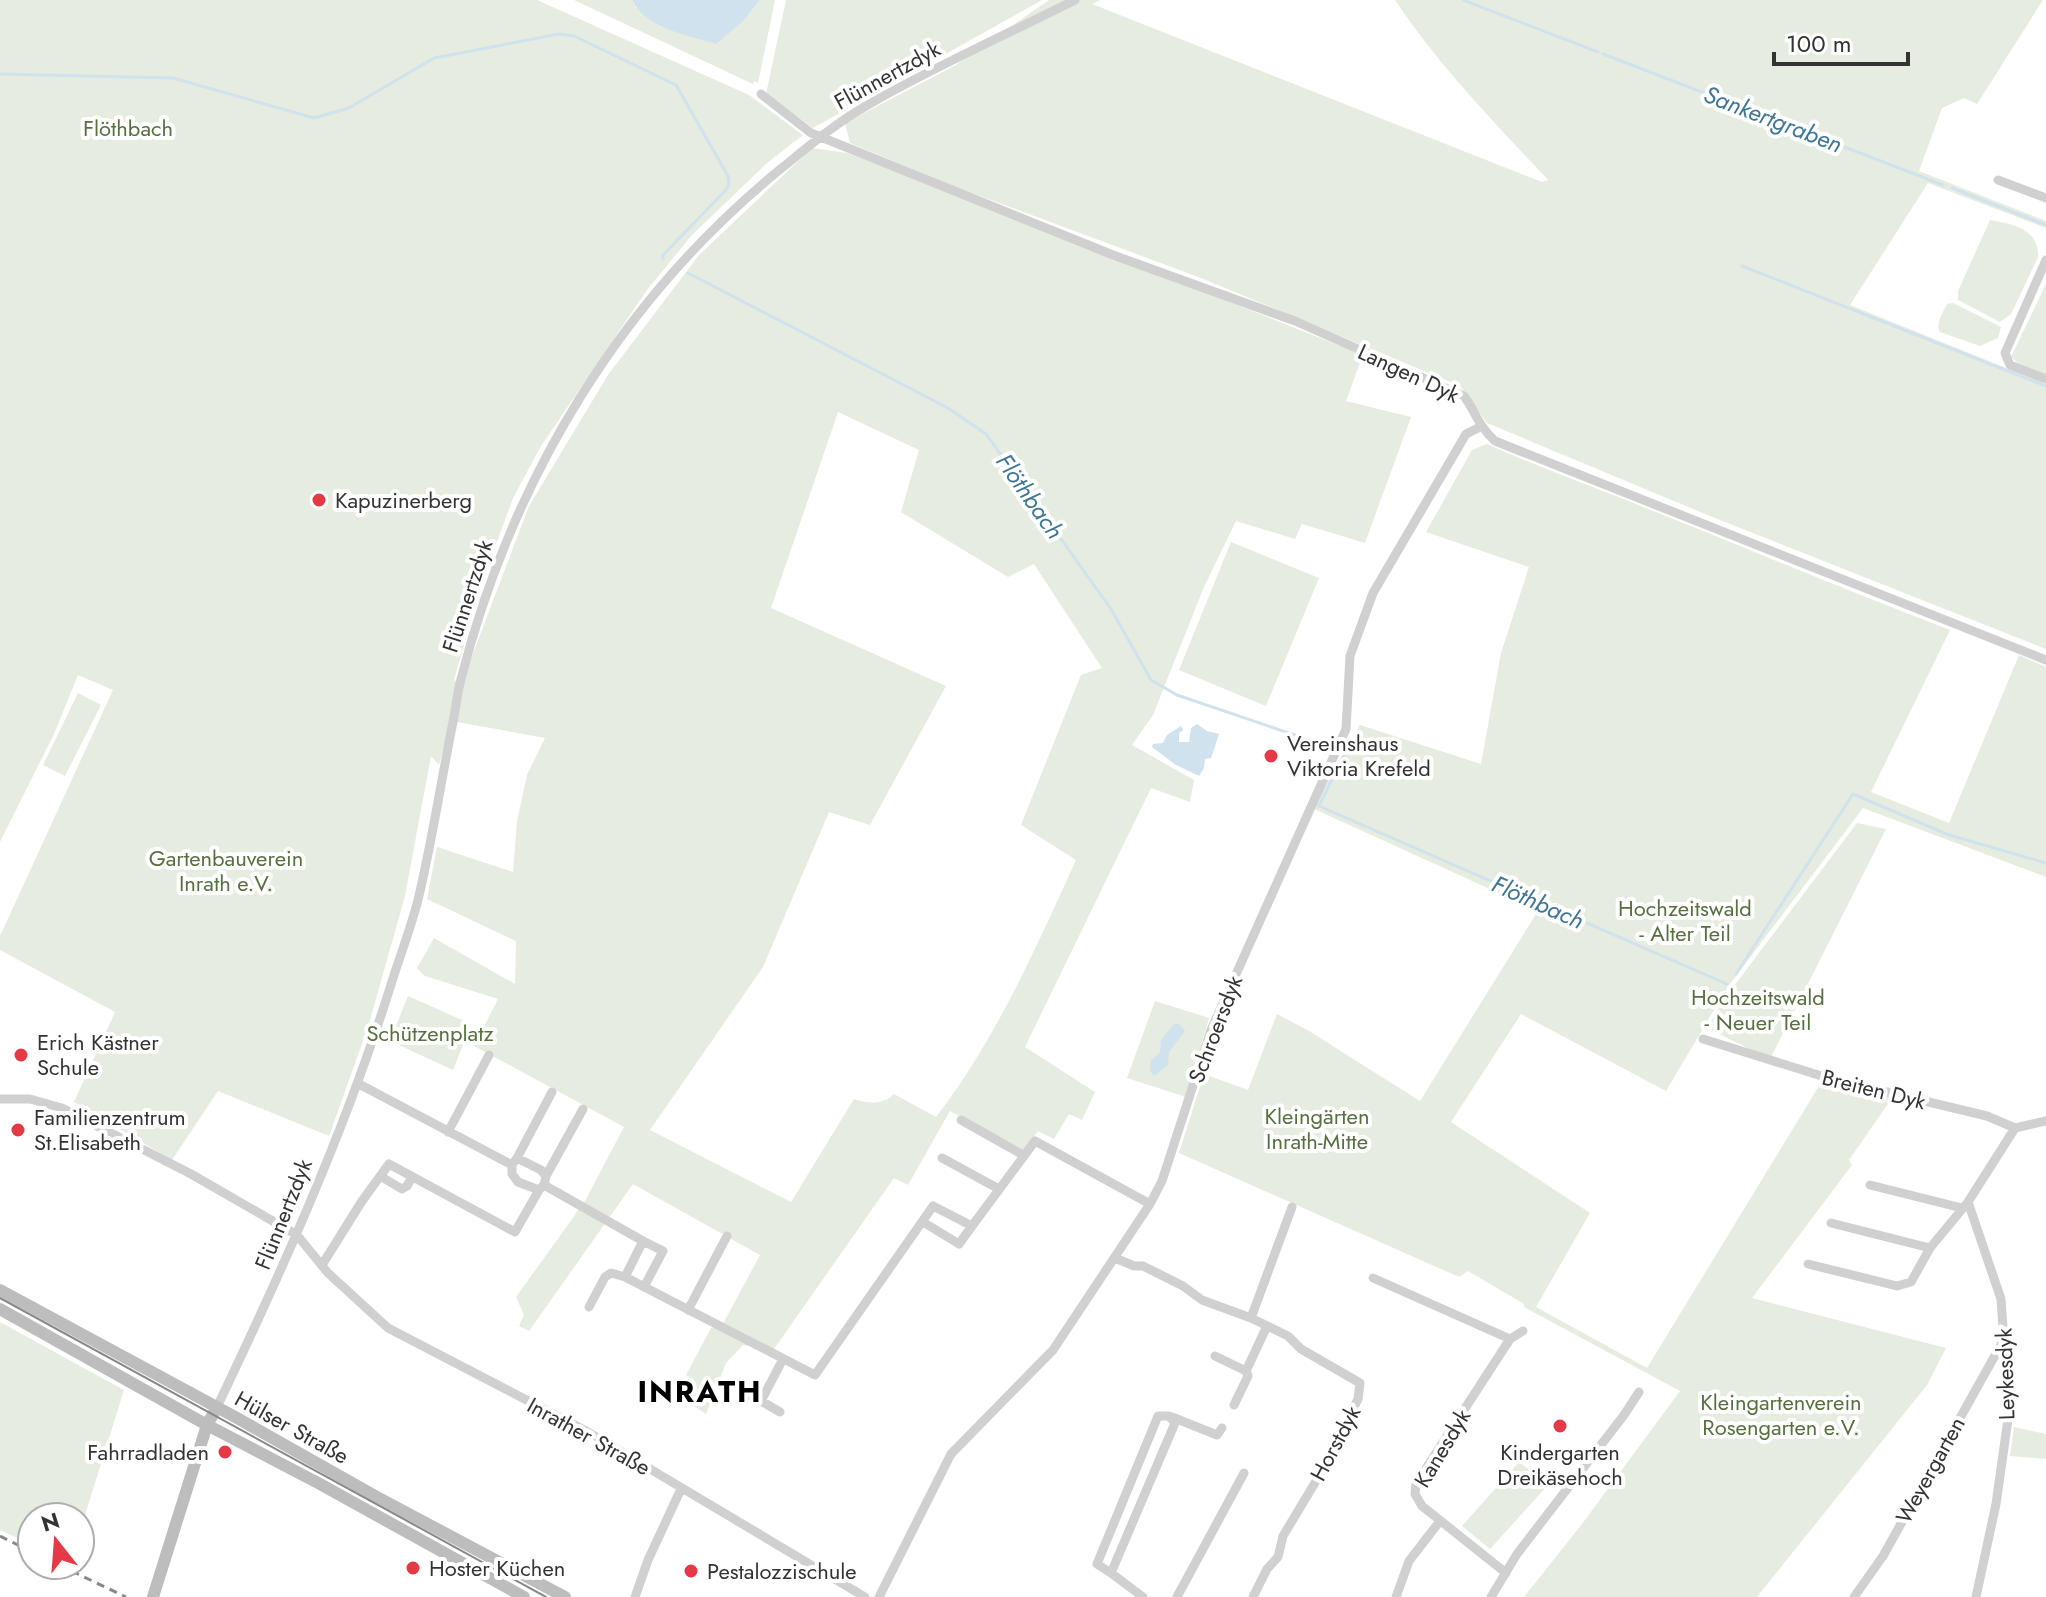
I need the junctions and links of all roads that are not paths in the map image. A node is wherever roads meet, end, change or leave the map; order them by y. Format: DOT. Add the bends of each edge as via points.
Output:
graph roads {
  1 [pos="1075,0"];
  2 [pos="761,94"];
  3 [pos="820,137"];
  4 [pos="1998,180"];
  5 [pos="2046,198"];
  6 [pos="2046,260"];
  7 [pos="2046,379"];
  8 [pos="1480,427"];
  9 [pos="2046,660"];
  10 [pos="1703,1039"];
  11 [pos="489,1055"];
  12 [pos="359,1084"];
  13 [pos="552,1092"];
  14 [pos="0,1099"];
  15 [pos="583,1109"];
  16 [pos="961,1120"];
  17 [pos="2046,1121"];
  18 [pos="2015,1128"];
  19 [pos="448,1132"];
  20 [pos="1023,1155"];
  21 [pos="942,1158"];
  22 [pos="515,1162"];
  23 [pos="380,1176"];
  24 [pos="412,1177"];
  25 [pos="543,1183"];
  26 [pos="1870,1185"];
  27 [pos="999,1189"];
  28 [pos="1150,1204"];
  29 [pos="1965,1205"];
  30 [pos="1292,1207"];
  31 [pos="923,1222"];
  32 [pos="1831,1223"];
  33 [pos="972,1226"];
  34 [pos="297,1235"];
  35 [pos="727,1236"];
  36 [pos="643,1241"];
  37 [pos="1930,1248"];
  38 [pos="1115,1258"];
  39 [pos="1808,1264"];
  40 [pos="322,1265"];
  41 [pos="625,1277"];
  42 [pos="1373,1278"];
  43 [pos="644,1287"];
  44 [pos="0,1290"];
  45 [pos="589,1307"];
  46 [pos="0,1309"];
  47 [pos="688,1310"];
  48 [pos="1251,1318"];
  49 [pos="1267,1326"];
  50 [pos="1523,1331"];
  51 [pos="1510,1339"];
  52 [pos="2003,1341"];
  53 [pos="1215,1356"];
  54 [pos="783,1359"];
  55 [pos="1246,1371"];
  56 [pos="742,1392"];
  57 [pos="1639,1392"];
  58 [pos="761,1401"];
  59 [pos="1234,1405"];
  60 [pos="217,1407"];
  61 [pos="780,1412"];
  62 [pos="1169,1416"];
  63 [pos="207,1425"];
  64 [pos="1222,1428"];
  65 [pos="1244,1473"];
  66 [pos="681,1489"];
  67 [pos="1125,1491"];
  68 [pos="1143,1499"];
  69 [pos="1440,1521"];
  70 [pos="1111,1573"];
  71 [pos="1506,1573"];
  72 [pos="153,1597"];
  73 [pos="524,1597"];
  74 [pos="565,1597"];
  75 [pos="635,1597"];
  76 [pos="865,1597"];
  77 [pos="879,1597"];
  78 [pos="1143,1597"];
  79 [pos="1177,1597"];
  80 [pos="1253,1597"];
  81 [pos="1396,1597"];
  82 [pos="1491,1597"];
  83 [pos="1854,1597"];
  84 [pos="1976,1597"];
  1 -- 3 [label="street, Flünnertzdyk" via="865,106"];
  2 -- 3 [label="street, Langen Dyk"];
  3 -- 8 [label="street, Langen Dyk" via="1310,328 1464,396"];
  3 -- 12 [label="street, Flünnertzdyk" via="724,218 652,296 573,407 528,492 502,553 460,683 418,901"];
  4 -- 5 [label="street"];
  6 -- 7 [label="street" via="2005,353 2010,365"];
  8 -- 9 [label="street, Langen Dyk" via="1495,441"];
  8 -- 28 [label="street, Schroersdyk" via="1466,434 1373,593 1350,656 1346,729 1211,1030"];
  10 -- 18 [label="street, Breiten Dyk"];
  11 -- 19 [label="street"];
  12 -- 19 [label="street"];
  12 -- 34 [label="street, Flünnertzdyk"];
  13 -- 22 [label="street"];
  14 -- 34 [label="street, Inrather Straße" via="30,1099 62,1108"];
  15 -- 25 [label="street"];
  16 -- 20 [label="street"];
  17 -- 18 [label="street"];
  18 -- 29 [label="street"];
  19 -- 22 [label="street"];
  20 -- 27 [label="street"];
  20 -- 28 [label="street" via="1035,1141"];
  21 -- 27 [label="street"];
  22 -- 25 [label="street" via="541,1170"];
  22 -- 25 [label="street" via="512,1174 518,1182"];
  23 -- 24 [label="street" via="389,1164"];
  23 -- 24 [label="street" via="402,1189"];
  23 -- 40 [label="street"];
  24 -- 25 [label="street" via="515,1232"];
  25 -- 36 [label="street"];
  26 -- 29 [label="street"];
  27 -- 33 [label="street"];
  28 -- 38 [label="street, Schroersdyk"];
  29 -- 37 [label="street"];
  29 -- 52 [label="street, Leykesdyk" via="1997,1283"];
  30 -- 48 [label="street"];
  31 -- 33 [label="street" via="933,1206"];
  31 -- 33 [label="street" via="959,1244"];
  31 -- 54 [label="street" via="815,1375"];
  32 -- 37 [label="street"];
  34 -- 40 [label="street, Inrather Straße"];
  34 -- 60 [label="street, Flünnertzdyk"];
  35 -- 47 [label="street"];
  36 -- 41 [label="street"];
  36 -- 43 [label="street" via="663,1251"];
  37 -- 39 [label="street" via="1911,1282 1897,1286"];
  38 -- 48 [label="street, Horstdyk"];
  38 -- 77 [label="street, Schroersdyk" via="1053,1350 951,1454"];
  40 -- 66 [label="street, Inrather Straße" via="388,1328 588,1432"];
  41 -- 43 [label="street"];
  41 -- 45 [label="street" via="605,1277"];
  42 -- 51 [label="street"];
  43 -- 47 [label="street"];
  44 -- 60 [label="street, Hülser Straße"];
  46 -- 63 [label="street, Hülser Straße"];
  47 -- 54 [label="street"];
  48 -- 49 [label="street, Horstdyk"];
  49 -- 55 [label="street"];
  49 -- 80 [label="street, Horstdyk" via="1355,1378 1361,1391"];
  50 -- 51 [label="street, Kanesdyk"];
  51 -- 69 [label="street, Kanesdyk" via="1416,1484 1422,1506"];
  52 -- 83 [label="street, Weyergarten" via="1883,1556"];
  52 -- 84 [label="street, Leykesdyk" via="2009,1412"];
  53 -- 55 [label="street"];
  54 -- 58 [label="street"];
  55 -- 59 [label="street"];
  56 -- 58 [label="street"];
  57 -- 71 [label="street"];
  58 -- 61 [label="street"];
  60 -- 63 [label="street, Flünnertzdyk"];
  60 -- 74 [label="street, Hülser Straße"];
  62 -- 64 [label="street" via="1217,1435"];
  62 -- 67 [label="street" via="1158,1416"];
  62 -- 68 [label="street" via="1175,1423"];
  63 -- 72 [label="street, Flünnertzdyk"];
  63 -- 73 [label="street, Hülser Straße"];
  65 -- 79 [label="street"];
  66 -- 75 [label="street"];
  66 -- 76 [label="street, Inrather Straße"];
  67 -- 68 [label="street"];
  67 -- 70 [label="street" via="1097,1564"];
  68 -- 70 [label="street"];
  69 -- 71 [label="street, Kanesdyk"];
  69 -- 81 [label="street" via="1409,1561"];
  70 -- 78 [label="street"];
  71 -- 82 [label="street"];
}
